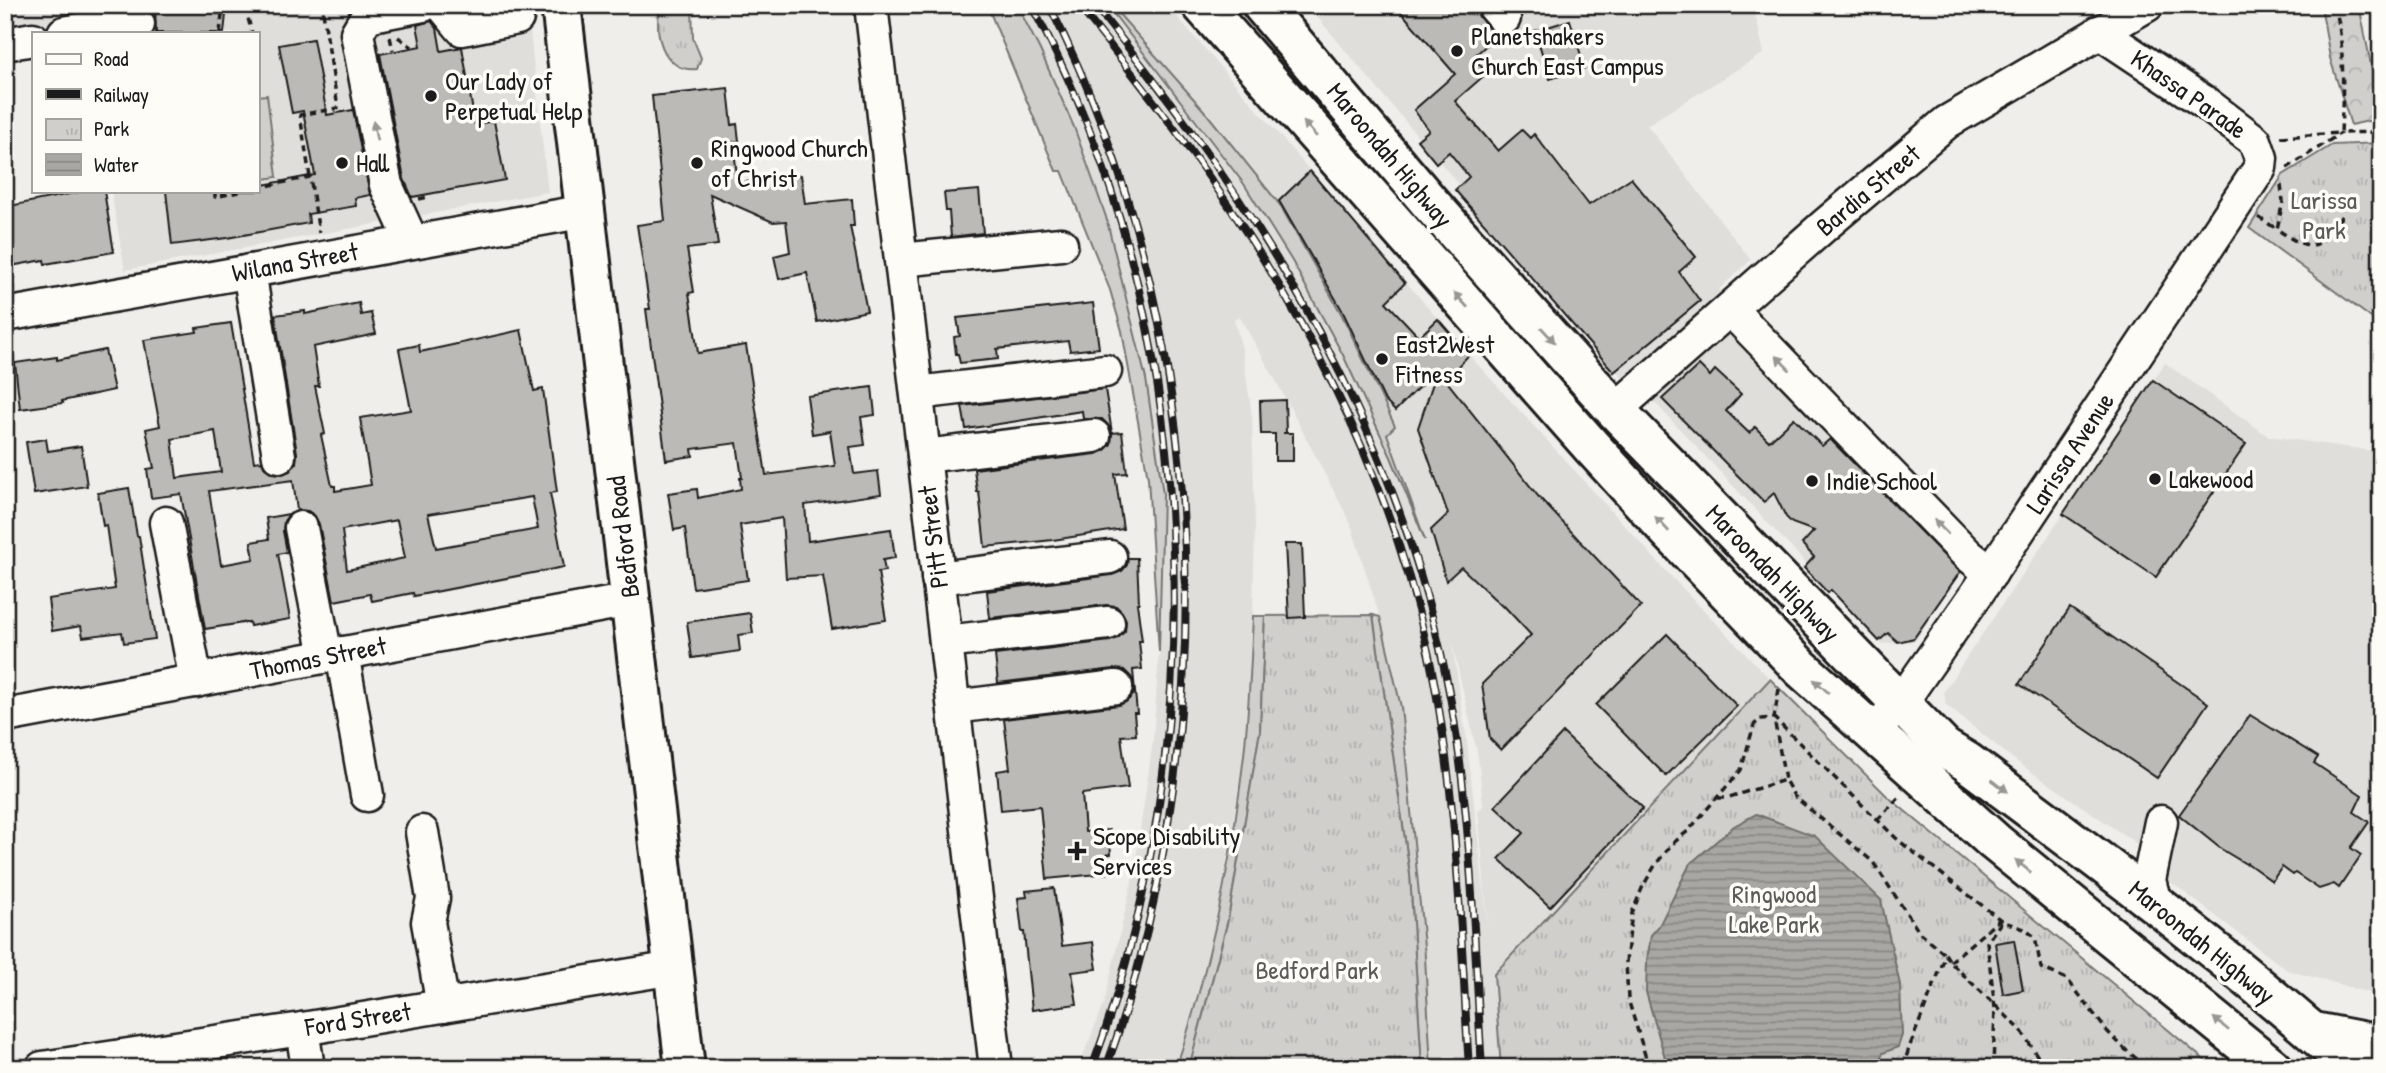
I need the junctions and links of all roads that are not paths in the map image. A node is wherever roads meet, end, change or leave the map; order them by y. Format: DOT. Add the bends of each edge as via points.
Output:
graph roads {
  1 [pos="423,5"];
  2 [pos="442,5"];
  3 [pos="516,5"];
  4 [pos="561,5"];
  5 [pos="871,5"];
  6 [pos="1202,5"];
  7 [pos="1262,5"];
  8 [pos="2147,5"];
  9 [pos="138,24"];
  10 [pos="70,32"];
  11 [pos="2099,32"];
  12 [pos="32,39"];
  13 [pos="5,44"];
  14 [pos="1394,159"];
  15 [pos="2265,161"];
  16 [pos="1362,188"];
  17 [pos="586,211"];
  18 [pos="412,242"];
  19 [pos="1062,244"];
  20 [pos="901,260"];
  21 [pos="249,271"];
  22 [pos="1730,309"];
  23 [pos="5,315"];
  24 [pos="1104,361"];
  25 [pos="916,383"];
  26 [pos="1615,410"];
  27 [pos="1094,436"];
  28 [pos="279,456"];
  29 [pos="924,456"];
  30 [pos="166,523"];
  31 [pos="301,528"];
  32 [pos="1109,550"];
  33 [pos="938,571"];
  34 [pos="1991,573"];
  35 [pos="630,600"];
  36 [pos="1108,623"];
  37 [pos="946,642"];
  38 [pos="335,654"];
  39 [pos="196,681"];
  40 [pos="1116,687"];
  41 [pos="1900,704"];
  42 [pos="954,707"];
  43 [pos="5,716"];
  44 [pos="1872,732"];
  45 [pos="368,795"];
  46 [pos="422,832"];
  47 [pos="2105,865"];
  48 [pos="2155,903"];
  49 [pos="2076,909"];
  50 [pos="674,968"];
  51 [pos="443,1006"];
  52 [pos="302,1029"];
  53 [pos="2314,1032"];
  54 [pos="2381,1045"];
  55 [pos="42,1068"];
  56 [pos="308,1068"];
  57 [pos="685,1068"];
  58 [pos="996,1068"];
  59 [pos="2273,1068"];
  60 [pos="2353,1068"];
  18 -- 1 [label="street, one-way" via="386,185 357,33 367,16"];
  2 -- 3 [label="street" via="462,29 517,18"];
  4 -- 17 [label="main road, Bedford Road"];
  5 -- 20 [label="street, Pitt Street"];
  16 -- 6 [label="main road, Maroondah Highway, one-way"];
  7 -- 14 [label="main road, Maroondah Highway"];
  8 -- 11 [label="street, Bardia Street"];
  9 -- 10 [label="street"];
  11 -- 15 [label="street, Khassa Parade" via="2204,102"];
  11 -- 22 [label="street, Bardia Street" via="1947,122"];
  12 -- 13 [label="street"];
  14 -- 16 [label="main road"];
  14 -- 26 [label="main road, Maroondah Highway, one-way"];
  15 -- 34 [label="street, Larissa Avenue"];
  44 -- 16 [label="main road, Maroondah Highway, one-way" via="1801,668 1667,529"];
  17 -- 18 [label="street, Wilana Street"];
  17 -- 35 [label="main road, Bedford Road"];
  18 -- 21 [label="street, Wilana Street"];
  19 -- 20 [label="street"];
  20 -- 25 [label="street, Pitt Street"];
  21 -- 23 [label="street, Wilana Street"];
  21 -- 28 [label="street"];
  22 -- 26 [label="street, Bardia Street"];
  34 -- 22 [label="street, one-way" via="1968,555"];
  24 -- 25 [label="street"];
  25 -- 29 [label="street, Pitt Street"];
  26 -- 41 [label="main road, Maroondah Highway"];
  27 -- 29 [label="street"];
  29 -- 33 [label="street, Pitt Street"];
  30 -- 39 [label="street"];
  31 -- 38 [label="street"];
  32 -- 33 [label="street"];
  33 -- 37 [label="street, Pitt Street"];
  34 -- 41 [label="street, Larissa Avenue"];
  35 -- 38 [label="street, Thomas Street"];
  35 -- 50 [label="main road, Bedford Road"];
  36 -- 37 [label="street"];
  37 -- 42 [label="street, Pitt Street"];
  38 -- 39 [label="street, Thomas Street"];
  38 -- 45 [label="street"];
  39 -- 43 [label="street, Thomas Street"];
  40 -- 42 [label="street"];
  41 -- 44 [label="street, Larissa Avenue"];
  41 -- 47 [label="main road, Maroondah Highway, one-way" via="1944,748"];
  42 -- 58 [label="street, Pitt Street"];
  49 -- 44 [label="main road, Maroondah Highway, one-way"];
  46 -- 51 [label="street" via="433,898 428,922"];
  47 -- 48 [label="main road, Maroondah Highway"];
  47 -- 48 [label="street" via="2138,853 2161,822 2149,880"];
  47 -- 49 [label="main road"];
  48 -- 53 [label="main road, Maroondah Highway"];
  59 -- 49 [label="main road, Maroondah Highway, one-way"];
  50 -- 51 [label="street, Ford Street"];
  50 -- 57 [label="main road, Bedford Road"];
  51 -- 52 [label="street, Ford Street"];
  52 -- 55 [label="street, Ford Street"];
  52 -- 56 [label="street"];
  53 -- 54 [label="main road"];
  53 -- 60 [label="main road, Maroondah Highway"];
}
